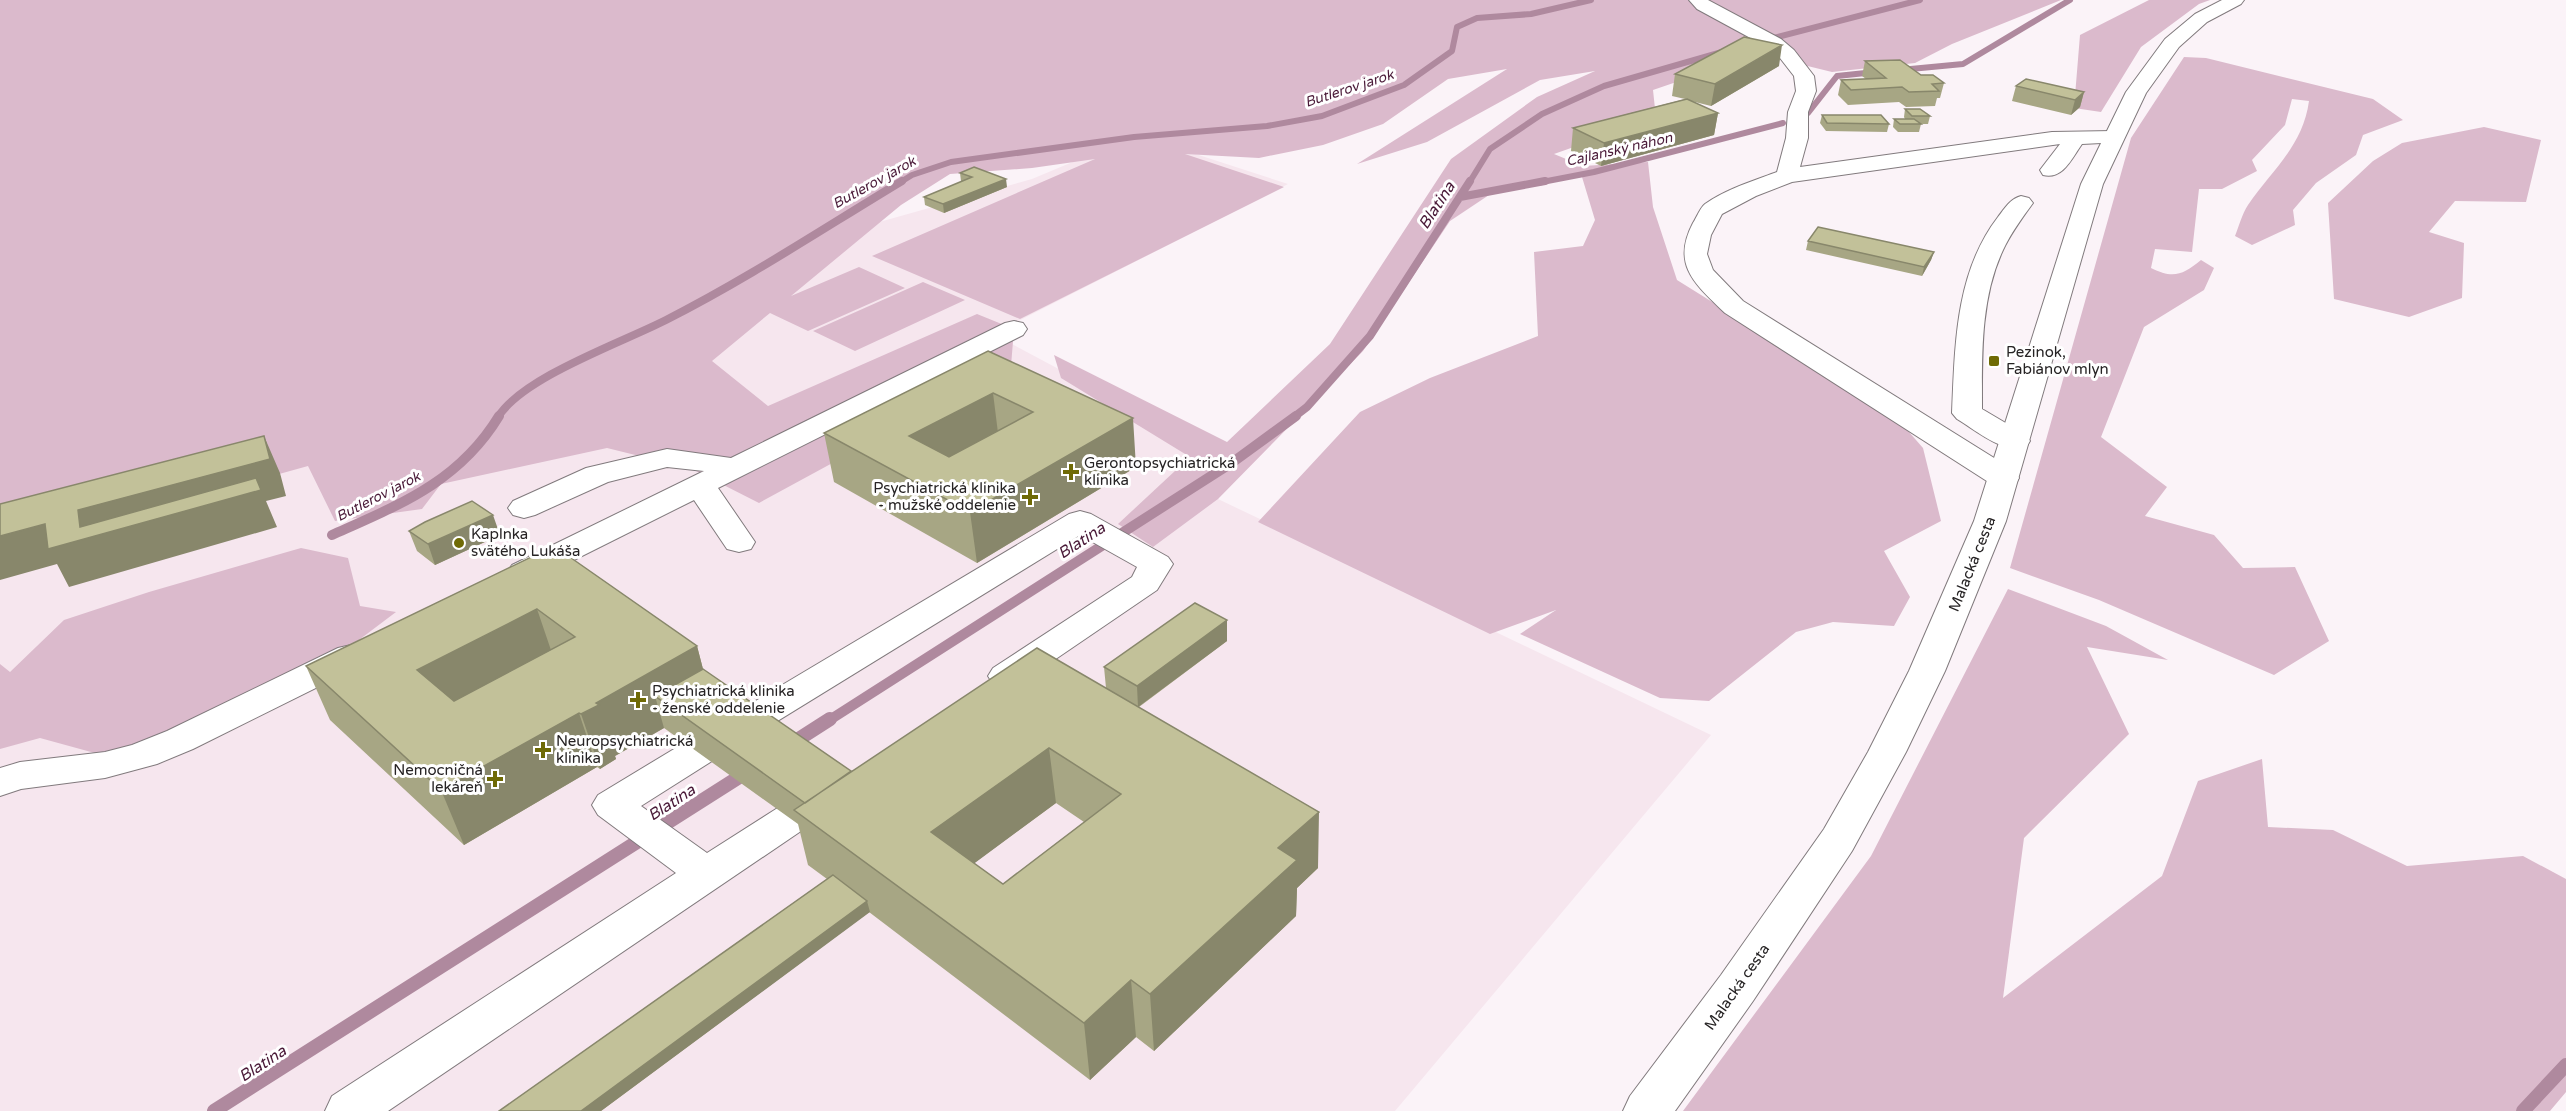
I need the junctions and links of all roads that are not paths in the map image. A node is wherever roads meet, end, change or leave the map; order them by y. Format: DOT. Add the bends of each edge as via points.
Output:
graph roads {
  1 [pos="1698,0"];
  2 [pos="2235,0"];
  3 [pos="2113,137"];
  4 [pos="2076,138"];
  5 [pos="2050,170"];
  6 [pos="1787,176"];
  7 [pos="2021,203"];
  8 [pos="1014,329"];
  9 [pos="2015,441"];
  10 [pos="736,468"];
  11 [pos="2004,478"];
  12 [pos="700,486"];
  13 [pos="524,508"];
  14 [pos="739,542"];
  15 [pos="498,584"];
  16 [pos="381,642"];
  17 [pos="976,695"];
  18 [pos="745,724"];
  19 [pos="698,752"];
  20 [pos="0,782"];
  21 [pos="790,819"];
  22 [pos="692,864"];
  23 [pos="349,1111"];
  24 [pos="1647,1111"];
  1 -- 6 [label="main road" via="1767,38 1800,70 1806,84"];
  2 -- 3 [label="main road, Malacká cesta" via="2201,18 2172,43 2136,92"];
  3 -- 4 [label="main road"];
  3 -- 9 [label="main road, Malacká cesta" via="2080,219"];
  4 -- 5 [label="main road"];
  4 -- 6 [label="main road" via="2052,138"];
  6 -- 11 [label="main road" via="1712,210 1695,254 1701,271 1742,313"];
  7 -- 9 [label="main road" via="2005,221 1982,265 1970,325 1967,402 1967,413"];
  8 -- 10 [label="main road"];
  9 -- 11 [label="main road, Malacká cesta"];
  10 -- 12 [label="main road"];
  10 -- 13 [label="main road" via="667,458 597,475"];
  11 -- 24 [label="main road, Malacká cesta" via="1973,567 1927,671 1838,840"];
  12 -- 14 [label="main road"];
  12 -- 15 [label="main road"];
  16 -- 20 [label="main road" via="143,755"];
  17 -- 18 [label="main road" via="1145,583 1156,564 1080,521"];
  19 -- 22 [label="main road" via="612,805"];
  21 -- 22 [label="main road"];
  22 -- 23 [label="main road"];
}
